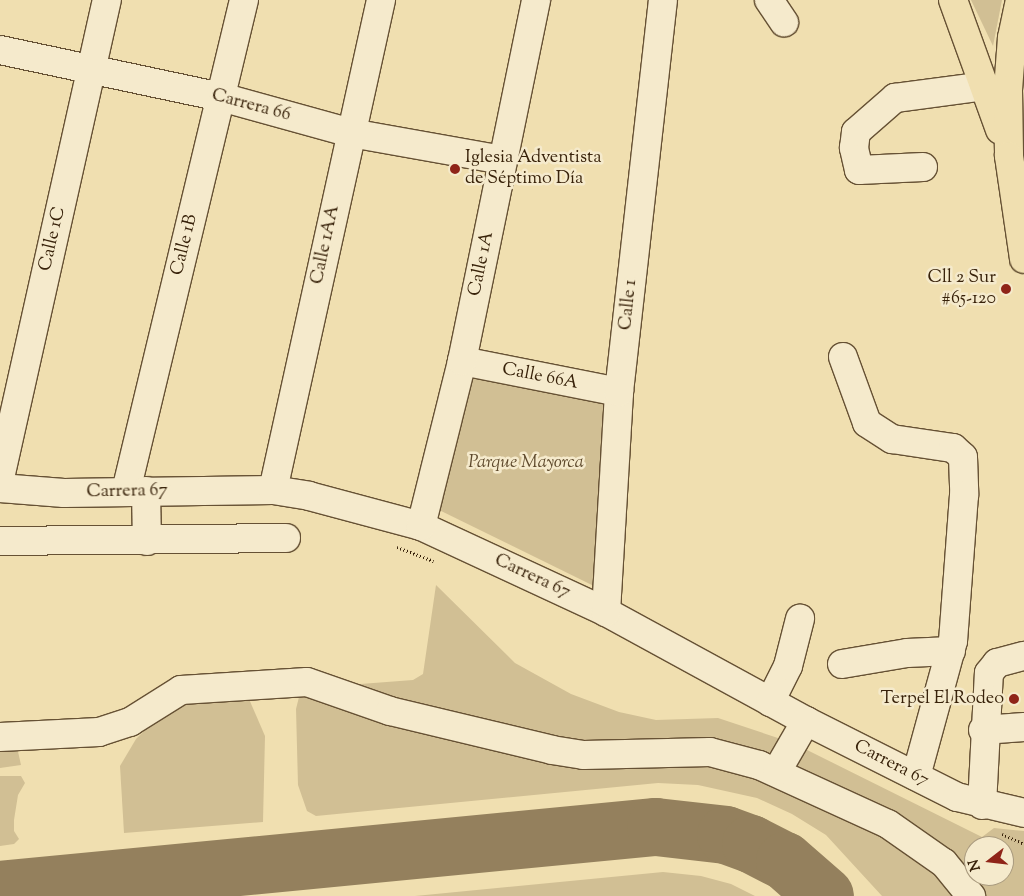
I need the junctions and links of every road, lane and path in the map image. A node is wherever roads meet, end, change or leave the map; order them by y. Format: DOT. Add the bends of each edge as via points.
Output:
graph roads {
  1 [pos="107,0"];
  2 [pos="244,0"];
  3 [pos="381,0"];
  4 [pos="536,0"];
  5 [pos="663,0"];
  6 [pos="769,0"];
  7 [pos="953,0"];
  8 [pos="1020,0"];
  9 [pos="784,22"];
  10 [pos="0,50"];
  11 [pos="91,71"];
  12 [pos="986,86"];
  13 [pos="221,97"];
  14 [pos="351,133"];
  15 [pos="1009,156"];
  16 [pos="503,160"];
  17 [pos="923,166"];
  18 [pos="1024,259"];
  19 [pos="843,357"];
  20 [pos="462,361"];
  21 [pos="619,392"];
  22 [pos="0,478"];
  23 [pos="0,488"];
  24 [pos="273,490"];
  25 [pos="136,491"];
  26 [pos="421,526"];
  27 [pos="286,538"];
  28 [pos="0,541"];
  29 [pos="147,541"];
  30 [pos="395,546"];
  31 [pos="438,562"];
  32 [pos="606,612"];
  33 [pos="800,620"];
  34 [pos="951,651"];
  35 [pos="1024,656"];
  36 [pos="842,664"];
  37 [pos="770,702"];
  38 [pos="806,721"];
  39 [pos="1024,727"];
  40 [pos="983,730"];
  41 [pos="0,737"];
  42 [pos="777,770"];
  43 [pos="916,776"];
  44 [pos="982,805"];
  45 [pos="1024,813"];
  46 [pos="998,832"];
  47 [pos="1024,844"];
  48 [pos="971,896"];
  1 -- 11 [label="street, Calle 1C"];
  2 -- 13 [label="street, Calle 1B"];
  3 -- 14 [label="street, Calle 1AA"];
  4 -- 16 [label="street, Calle 1A"];
  5 -- 21 [label="street, Calle 1"];
  6 -- 9 [label="street"];
  7 -- 12 [label="main road"];
  8 -- 15 [label="main road" via="1012,38 1008,90"];
  10 -- 11 [label="street, Carrera 66"];
  11 -- 13 [label="street, Carrera 66"];
  11 -- 22 [label="street, Calle 1C"];
  12 -- 15 [label="main road"];
  12 -- 17 [label="street" via="895,98 856,132 854,148 859,170"];
  13 -- 14 [label="street, Carrera 66"];
  13 -- 25 [label="street, Calle 1B"];
  14 -- 16 [label="street, Carrera 66"];
  14 -- 24 [label="street, Calle 1AA"];
  15 -- 18 [label="main road"];
  16 -- 20 [label="street, Calle 1A"];
  19 -- 34 [label="street" via="867,423 892,439 953,448 963,457 964,496"];
  20 -- 21 [label="street, Calle 66A"];
  20 -- 26 [label="street, Calle 1A"];
  21 -- 32 [label="street, Calle 1"];
  23 -- 25 [label="street, Carrera 67" via="55,493"];
  24 -- 25 [label="street, Carrera 67"];
  24 -- 26 [label="street, Carrera 67" via="309,496"];
  25 -- 29 [label="street, Calle 1B"];
  26 -- 32 [label="street, Carrera 67"];
  27 -- 29 [label="street"];
  28 -- 29 [label="street"];
  30 -- 31 [label="path"];
  32 -- 37 [label="street, Carrera 67"];
  33 -- 37 [label="street" via="788,666"];
  34 -- 36 [label="street" via="907,653"];
  34 -- 43 [label="street"];
  35 -- 40 [label="street" via="997,663 989,673"];
  37 -- 38 [label="street, Carrera 67"];
  38 -- 42 [label="street"];
  38 -- 43 [label="street, Carrera 67"];
  39 -- 40 [label="street"];
  40 -- 44 [label="street"];
  41 -- 42 [label="street" via="99,732 130,722 181,690 307,682 390,711 552,750 584,755 710,752"];
  42 -- 48 [label="street" via="888,824 928,850"];
  43 -- 44 [label="street, Carrera 67"];
  44 -- 45 [label="street, Carrera 67"];
  46 -- 47 [label="path"];
}
